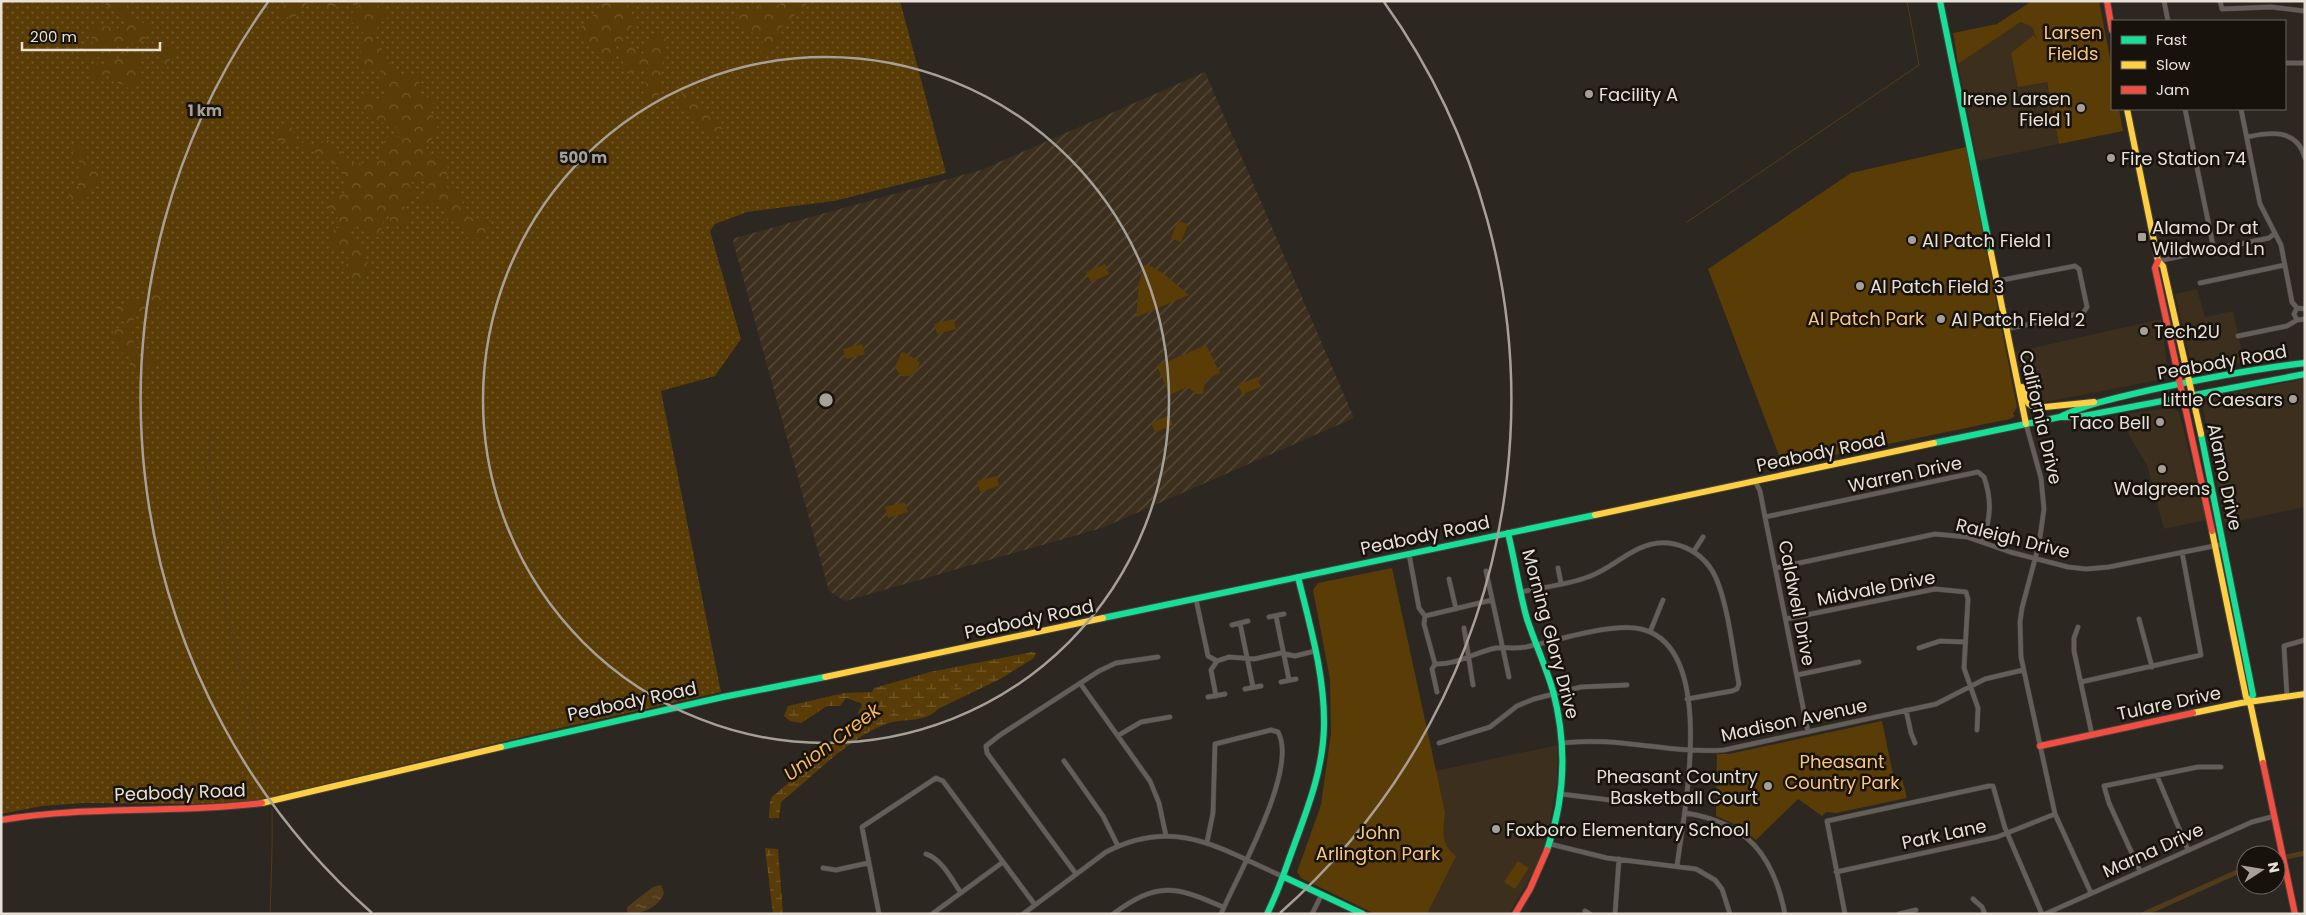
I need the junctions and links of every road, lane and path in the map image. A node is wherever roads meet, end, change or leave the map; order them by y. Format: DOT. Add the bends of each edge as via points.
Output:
graph roads {
  1 [pos="1940,1"];
  2 [pos="2106,1"];
  3 [pos="2164,1"];
  4 [pos="2220,1"];
  5 [pos="2305,11"];
  6 [pos="2168,20"];
  7 [pos="2111,25"];
  8 [pos="2286,63"];
  9 [pos="2305,63"];
  10 [pos="2127,110"];
  11 [pos="2185,110"];
  12 [pos="2241,110"];
  13 [pos="2247,137"];
  14 [pos="2305,158"];
  15 [pos="2275,234"];
  16 [pos="2214,250"];
  17 [pos="2158,261"];
  18 [pos="2285,265"];
  19 [pos="1996,281"];
  20 [pos="2200,283"];
  21 [pos="2297,308"];
  22 [pos="2305,310"];
  23 [pos="2305,319"];
  24 [pos="2297,320"];
  25 [pos="2006,329"];
  26 [pos="2238,336"];
  27 [pos="2013,360"];
  28 [pos="2305,363"];
  29 [pos="2305,374"];
  30 [pos="2191,382"];
  31 [pos="2181,383"];
  32 [pos="2193,394"];
  33 [pos="2184,396"];
  34 [pos="2100,402"];
  35 [pos="2060,417"];
  36 [pos="2026,424"];
  37 [pos="1755,481"];
  38 [pos="1766,517"];
  39 [pos="1508,533"];
  40 [pos="1703,537"];
  41 [pos="1982,541"];
  42 [pos="2224,544"];
  43 [pos="2215,546"];
  44 [pos="1694,551"];
  45 [pos="2182,552"];
  46 [pos="1409,554"];
  47 [pos="2035,558"];
  48 [pos="1558,568"];
  49 [pos="1776,568"];
  50 [pos="1486,571"];
  51 [pos="1298,578"];
  52 [pos="1449,579"];
  53 [pos="1561,583"];
  54 [pos="1521,592"];
  55 [pos="1196,599"];
  56 [pos="1492,600"];
  57 [pos="1663,600"];
  58 [pos="1456,609"];
  59 [pos="1284,614"];
  60 [pos="1276,616"];
  61 [pos="1425,616"];
  62 [pos="1268,617"];
  63 [pos="2139,619"];
  64 [pos="1786,620"];
  65 [pos="1248,621"];
  66 [pos="1240,623"];
  67 [pos="1232,625"];
  68 [pos="2078,627"];
  69 [pos="1464,628"];
  70 [pos="1650,632"];
  71 [pos="2305,640"];
  72 [pos="1964,642"];
  73 [pos="1536,644"];
  74 [pos="1503,648"];
  75 [pos="1919,648"];
  76 [pos="1315,651"];
  77 [pos="1284,654"];
  78 [pos="1468,656"];
  79 [pos="1158,657"];
  80 [pos="1247,658"];
  81 [pos="1217,661"];
  82 [pos="1859,662"];
  83 [pos="1434,664"];
  84 [pos="2152,667"];
  85 [pos="2023,670"];
  86 [pos="1797,675"];
  87 [pos="1509,677"];
  88 [pos="1296,679"];
  89 [pos="1289,680"];
  90 [pos="1281,682"];
  91 [pos="2081,682"];
  92 [pos="1080,683"];
  93 [pos="1473,685"];
  94 [pos="1627,685"];
  95 [pos="1261,686"];
  96 [pos="1970,686"];
  97 [pos="1253,687"];
  98 [pos="1245,689"];
  99 [pos="1437,692"];
  100 [pos="1553,693"];
  101 [pos="1225,694"];
  102 [pos="2305,694"];
  103 [pos="1216,696"];
  104 [pos="2288,696"];
  105 [pos="1208,697"];
  106 [pos="1687,699"];
  107 [pos="2250,702"];
  108 [pos="1906,710"];
  109 [pos="1170,717"];
  110 [pos="1977,730"];
  111 [pos="1808,732"];
  112 [pos="2092,734"];
  113 [pos="1120,735"];
  114 [pos="1440,743"];
  115 [pos="1562,743"];
  116 [pos="1915,743"];
  117 [pos="2040,746"];
  118 [pos="1689,750"];
  119 [pos="1064,761"];
  120 [pos="2221,767"];
  121 [pos="2157,776"];
  122 [pos="1561,794"];
  123 [pos="1626,802"];
  124 [pos="1686,813"];
  125 [pos="2055,814"];
  126 [pos="2275,816"];
  127 [pos="1,820"];
  128 [pos="2007,834"];
  129 [pos="1166,836"];
  130 [pos="1207,842"];
  131 [pos="1550,844"];
  132 [pos="1118,846"];
  133 [pos="2188,850"];
  134 [pos="926,854"];
  135 [pos="1246,859"];
  136 [pos="1619,859"];
  137 [pos="1003,862"];
  138 [pos="868,863"];
  139 [pos="1677,866"];
  140 [pos="823,868"];
  141 [pos="2140,871"];
  142 [pos="1836,872"];
  143 [pos="1076,874"];
  144 [pos="1284,876"];
  145 [pos="961,892"];
  146 [pos="2091,893"];
  147 [pos="1322,894"];
  148 [pos="1973,899"];
  149 [pos="1035,905"];
  150 [pos="1223,907"];
  151 [pos="1916,910"];
  152 [pos="1585,911"];
  153 [pos="879,914"];
  154 [pos="932,914"];
  155 [pos="1023,914"];
  156 [pos="1113,914"];
  157 [pos="1221,914"];
  158 [pos="1267,914"];
  159 [pos="1312,914"];
  160 [pos="1363,914"];
  161 [pos="1515,914"];
  162 [pos="1590,914"];
  163 [pos="1615,914"];
  164 [pos="1730,914"];
  165 [pos="1785,914"];
  166 [pos="1845,914"];
  167 [pos="1899,914"];
  168 [pos="1985,914"];
  169 [pos="2044,914"];
  170 [pos="2295,914"];
  1 -- 19 [label="main road, California Drive"];
  2 -- 7 [label="main road"];
  3 -- 6 [label="street"];
  4 -- 5 [label="street" via="2222,9 2271,7"];
  8 -- 9 [label="street"];
  10 -- 17 [label="main road, Alamo Drive"];
  11 -- 16 [label="street"];
  12 -- 13 [label="street"];
  13 -- 14 [label="street" via="2269,132 2289,136 2298,143"];
  13 -- 15 [label="street" via="2260,204"];
  15 -- 16 [label="street"];
  15 -- 18 [label="street" via="2281,244"];
  16 -- 17 [label="street"];
  17 -- 30 [label="main road, Alamo Drive" via="2163,266"];
  17 -- 31 [label="main road, Alamo Drive" via="2155,268"];
  18 -- 20 [label="street"];
  18 -- 21 [label="street" via="2292,302"];
  19 -- 25 [label="main road, California Drive"];
  19 -- 25 [label="street" via="2075,266 2079,269 2087,307 2083,313"];
  21 -- 22 [label="street"];
  21 -- 24 [label="street" via="2294,314"];
  23 -- 24 [label="street"];
  24 -- 26 [label="street" via="2287,326"];
  25 -- 27 [label="main road, California Drive"];
  27 -- 34 [label="main road" via="2025,398 2033,407"];
  27 -- 36 [label="main road, California Drive"];
  28 -- 30 [label="main road, Peabody Road"];
  29 -- 32 [label="main road, Peabody Road"];
  30 -- 31 [label="main road, Peabody Road"];
  30 -- 32 [label="main road, Alamo Drive"];
  31 -- 33 [label="main road, Alamo Drive"];
  31 -- 34 [label="main road, Peabody Road"];
  32 -- 33 [label="main road, Peabody Road"];
  32 -- 42 [label="main road, Alamo Drive"];
  33 -- 35 [label="main road, Peabody Road" via="2078,417"];
  33 -- 43 [label="main road, Alamo Drive"];
  34 -- 35 [label="main road, Peabody Road"];
  35 -- 36 [label="main road, Peabody Road"];
  36 -- 37 [label="main road, Peabody Road"];
  36 -- 47 [label="street, California Drive" via="2044,496 2042,532"];
  37 -- 38 [label="street, Caldwell Drive"];
  37 -- 39 [label="main road, Peabody Road"];
  38 -- 41 [label="street, Warren Drive" via="1978,472 1984,477 1990,505"];
  38 -- 49 [label="street, Caldwell Drive"];
  39 -- 46 [label="main road, Peabody Road"];
  39 -- 54 [label="main road, Morning Glory Drive"];
  40 -- 44 [label="street"];
  41 -- 47 [label="street, Raleigh Drive"];
  41 -- 49 [label="street, Raleigh Drive" via="1935,534"];
  42 -- 43 [label="street, Raleigh Drive"];
  42 -- 107 [label="main road, Alamo Drive" via="2253,695"];
  43 -- 45 [label="street, Raleigh Drive"];
  43 -- 107 [label="main road, Alamo Drive" via="2245,692"];
  44 -- 53 [label="street" via="1674,543 1650,544 1595,575"];
  44 -- 106 [label="street" via="1710,567 1719,584 1739,684 1732,691"];
  45 -- 47 [label="street, Raleigh Drive" via="2102,568 2068,567"];
  45 -- 84 [label="street" via="2201,655"];
  46 -- 51 [label="main road, Peabody Road"];
  46 -- 61 [label="street" via="1419,608"];
  47 -- 85 [label="street, California Drive" via="2020,622"];
  48 -- 53 [label="street"];
  49 -- 64 [label="street, Caldwell Drive"];
  50 -- 56 [label="street"];
  51 -- 55 [label="main road, Peabody Road"];
  51 -- 76 [label="main road"];
  52 -- 58 [label="street"];
  53 -- 54 [label="street"];
  54 -- 73 [label="main road, Morning Glory Drive"];
  55 -- 81 [label="street" via="1208,656"];
  55 -- 127 [label="main road, Peabody Road" via="611,721 266,803 206,809 76,809"];
  56 -- 58 [label="street"];
  56 -- 74 [label="street"];
  57 -- 70 [label="street"];
  58 -- 61 [label="street"];
  59 -- 60 [label="street"];
  60 -- 62 [label="street"];
  60 -- 77 [label="street"];
  61 -- 83 [label="street"];
  63 -- 84 [label="street"];
  64 -- 72 [label="street, Midvale Drive" via="1935,589 1954,589 1966,592 1968,598"];
  64 -- 86 [label="street, Caldwell Drive"];
  65 -- 66 [label="street"];
  66 -- 67 [label="street"];
  66 -- 80 [label="street"];
  68 -- 91 [label="street" via="2074,651"];
  69 -- 78 [label="street"];
  70 -- 73 [label="street" via="1623,628 1563,636"];
  70 -- 106 [label="street" via="1667,643 1673,652 1682,670"];
  71 -- 104 [label="street" via="2284,646"];
  72 -- 75 [label="street" via="1940,641"];
  72 -- 96 [label="street, Midvale Drive" via="1964,668"];
  73 -- 74 [label="street" via="1510,650"];
  73 -- 100 [label="main road, Morning Glory Drive"];
  74 -- 78 [label="street"];
  74 -- 87 [label="street"];
  76 -- 77 [label="street" via="1296,656"];
  76 -- 144 [label="main road" via="1323,705 1319,776 1307,818"];
  77 -- 80 [label="street"];
  77 -- 89 [label="street"];
  78 -- 83 [label="street" via="1463,660"];
  78 -- 93 [label="street"];
  79 -- 92 [label="street" via="1116,663"];
  80 -- 81 [label="street" via="1229,657"];
  80 -- 97 [label="street"];
  81 -- 103 [label="street" via="1211,670"];
  82 -- 86 [label="street"];
  83 -- 99 [label="street" via="1432,669"];
  84 -- 91 [label="street"];
  85 -- 96 [label="street, Madison Avenue" via="1993,676"];
  85 -- 117 [label="street, California Drive"];
  86 -- 111 [label="street, Caldwell Drive"];
  88 -- 89 [label="street"];
  89 -- 90 [label="street"];
  91 -- 112 [label="street"];
  92 -- 113 [label="street"];
  92 -- 143 [label="street" via="990,741 986,749"];
  94 -- 100 [label="street" via="1581,687"];
  95 -- 97 [label="street"];
  96 -- 108 [label="street, Madison Avenue" via="1936,704"];
  96 -- 110 [label="street, Midvale Drive" via="1978,708"];
  97 -- 98 [label="street"];
  100 -- 114 [label="street" via="1524,702 1490,727"];
  100 -- 115 [label="main road, Morning Glory Drive"];
  101 -- 103 [label="street"];
  102 -- 104 [label="main road, Tulare Drive"];
  103 -- 105 [label="street"];
  104 -- 107 [label="main road, Tulare Drive"];
  106 -- 118 [label="street"];
  107 -- 112 [label="main road, Tulare Drive"];
  107 -- 126 [label="main road, Alamo Drive"];
  108 -- 111 [label="street, Madison Avenue"];
  108 -- 116 [label="street"];
  109 -- 113 [label="street" via="1148,719"];
  111 -- 118 [label="street, Madison Avenue" via="1724,750"];
  112 -- 117 [label="main road, Tulare Drive"];
  113 -- 129 [label="street" via="1150,780"];
  115 -- 118 [label="street, Madison Avenue" via="1601,740"];
  115 -- 122 [label="main road, Morning Glory Drive"];
  117 -- 125 [label="street, California Drive"];
  118 -- 124 [label="street"];
  119 -- 132 [label="street" via="1103,816"];
  120 -- 121 [label="street" via="2198,767"];
  121 -- 133 [label="street"];
  121 -- 141 [label="street" via="2104,786"];
  122 -- 123 [label="street"];
  122 -- 131 [label="main road, Morning Glory Drive"];
  124 -- 139 [label="street"];
  124 -- 165 [label="street" via="1724,823 1754,844 1774,874"];
  125 -- 128 [label="street, Park Lane"];
  125 -- 146 [label="street, California Drive"];
  126 -- 133 [label="street, Marna Drive" via="2252,822"];
  126 -- 170 [label="main road, Alamo Drive"];
  128 -- 142 [label="street, Park Lane"];
  128 -- 142 [label="street" via="1994,786 1846,816 1827,821"];
  128 -- 169 [label="street"];
  129 -- 130 [label="street"];
  129 -- 132 [label="street"];
  130 -- 135 [label="street"];
  130 -- 135 [label="street" via="1213,813 1214,744 1275,730 1281,740 1281,771 1267,813"];
  131 -- 136 [label="street"];
  131 -- 161 [label="main road, Morning Glory Drive" via="1531,888"];
  132 -- 143 [label="street"];
  133 -- 141 [label="street, Marna Drive"];
  134 -- 145 [label="street" via="933,856"];
  135 -- 144 [label="street"];
  135 -- 150 [label="street"];
  136 -- 139 [label="street"];
  136 -- 163 [label="street"];
  137 -- 138 [label="street" via="943,781 936,778 864,824"];
  137 -- 145 [label="street"];
  137 -- 149 [label="street"];
  138 -- 140 [label="street" via="836,870"];
  138 -- 153 [label="street"];
  139 -- 164 [label="street" via="1696,869 1715,880 1726,897"];
  141 -- 146 [label="street, Marna Drive"];
  142 -- 166 [label="street"];
  143 -- 149 [label="street"];
  144 -- 147 [label="main road"];
  144 -- 158 [label="main road"];
  145 -- 154 [label="street"];
  146 -- 169 [label="street, Marna Drive"];
  147 -- 159 [label="street"];
  147 -- 160 [label="main road"];
  148 -- 168 [label="street"];
  149 -- 155 [label="street"];
  150 -- 156 [label="street" via="1191,893 1164,890 1137,897"];
  150 -- 157 [label="street"];
  151 -- 167 [label="street"];
  152 -- 162 [label="street"];
}
